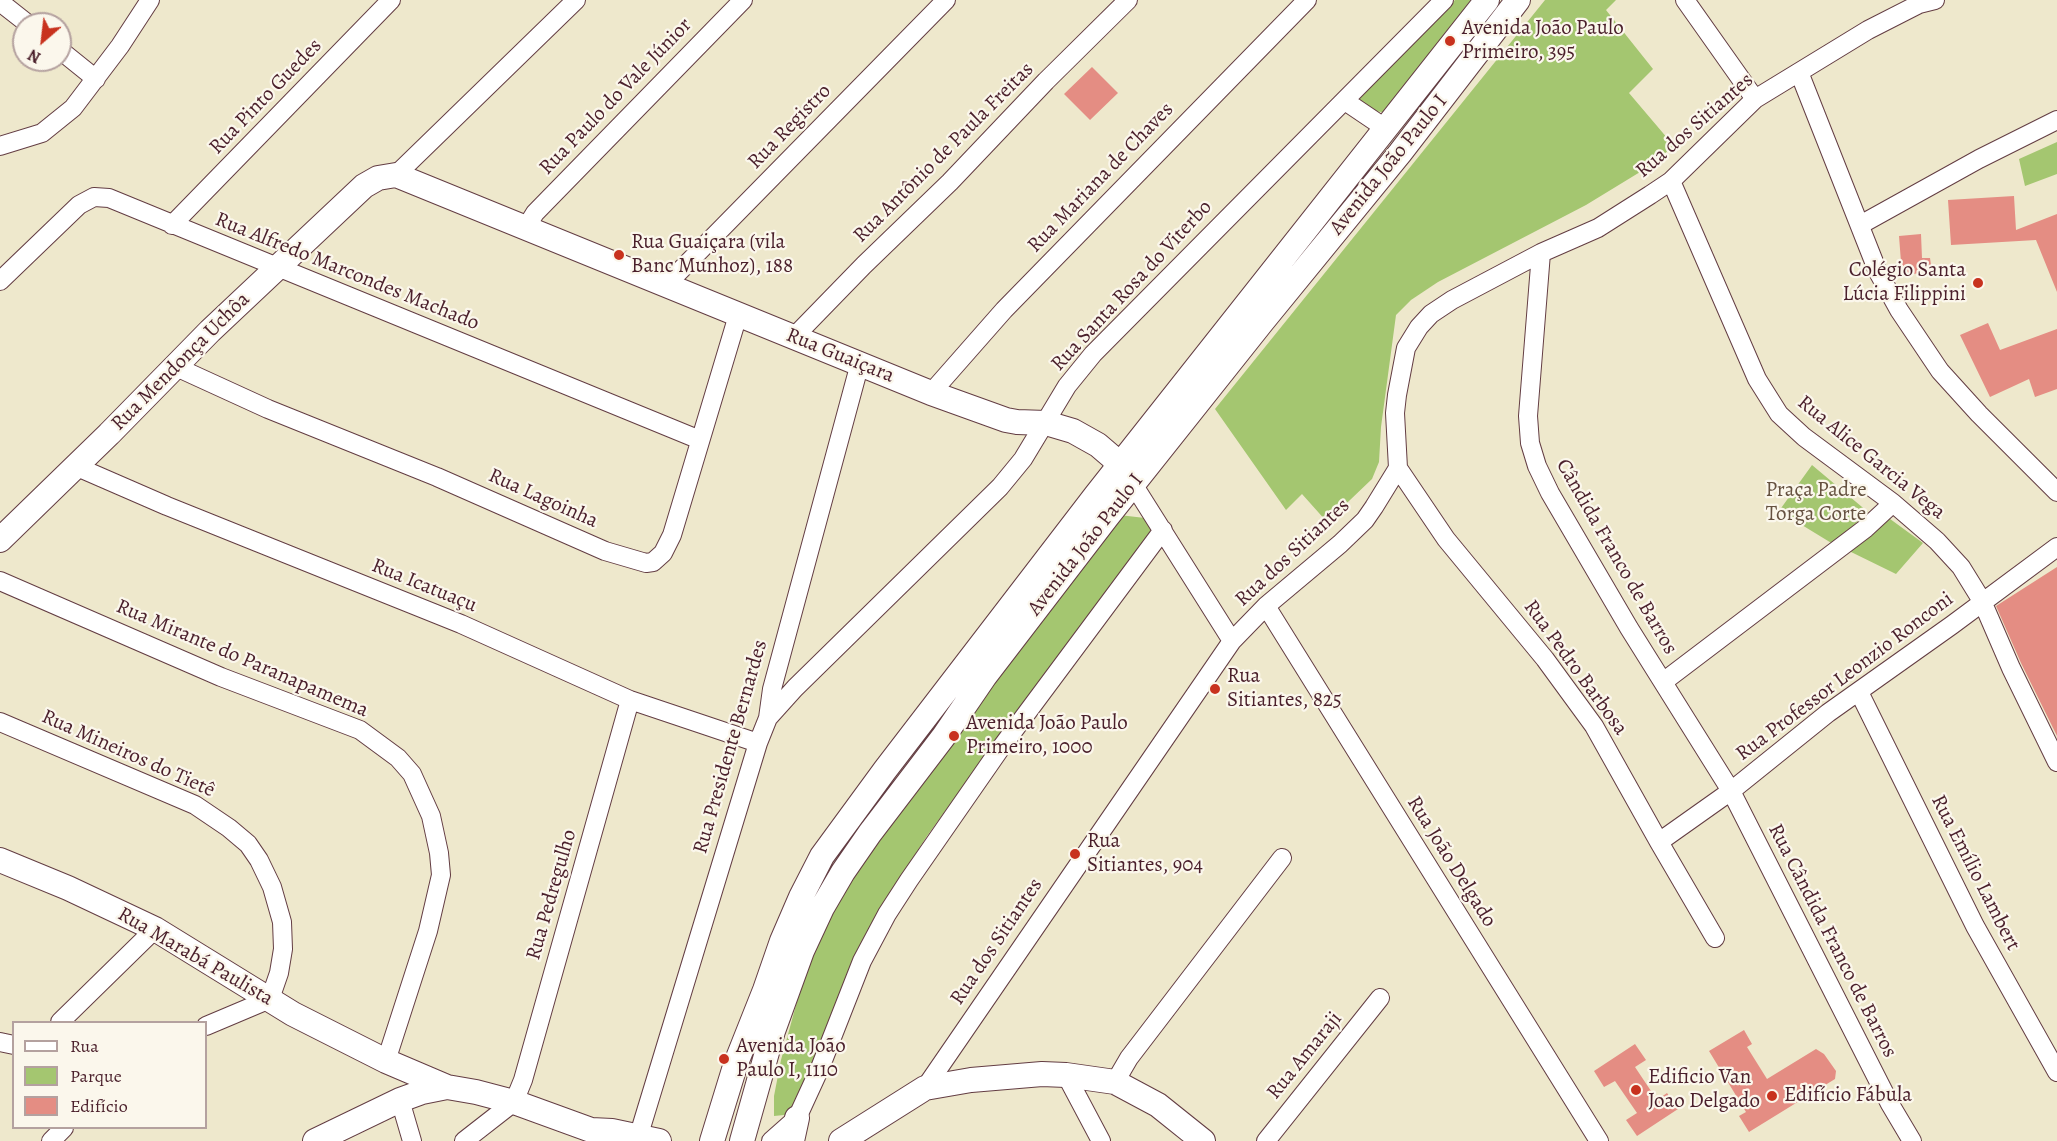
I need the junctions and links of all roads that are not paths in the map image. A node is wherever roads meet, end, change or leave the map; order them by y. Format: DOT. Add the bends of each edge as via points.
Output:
graph roads {
  1 [pos="150,0"];
  2 [pos="391,0"];
  3 [pos="576,0"];
  4 [pos="743,0"];
  5 [pos="946,0"];
  6 [pos="1128,0"];
  7 [pos="1307,0"];
  8 [pos="1444,0"];
  9 [pos="1487,0"];
  10 [pos="1503,0"];
  11 [pos="1518,0"];
  12 [pos="1685,0"];
  13 [pos="1923,1"];
  14 [pos="0,2"];
  15 [pos="13,12"];
  16 [pos="1497,27"];
  17 [pos="72,60"];
  18 [pos="1799,72"];
  19 [pos="96,79"];
  20 [pos="1755,99"];
  21 [pos="1345,101"];
  22 [pos="2057,120"];
  23 [pos="1385,128"];
  24 [pos="0,146"];
  25 [pos="396,175"];
  26 [pos="1671,181"];
  27 [pos="172,225"];
  28 [pos="1860,225"];
  29 [pos="525,229"];
  30 [pos="1541,253"];
  31 [pos="277,268"];
  32 [pos="0,281"];
  33 [pos="666,285"];
  34 [pos="738,315"];
  35 [pos="793,338"];
  36 [pos="860,363"];
  37 [pos="174,366"];
  38 [pos="932,393"];
  39 [pos="1046,423"];
  40 [pos="700,440"];
  41 [pos="75,466"];
  42 [pos="1398,468"];
  43 [pos="1126,475"];
  44 [pos="2057,492"];
  45 [pos="1893,503"];
  46 [pos="1163,530"];
  47 [pos="0,540"];
  48 [pos="2057,547"];
  49 [pos="0,581"];
  50 [pos="1982,601"];
  51 [pos="1266,606"];
  52 [pos="1232,641"];
  53 [pos="1663,682"];
  54 [pos="1859,692"];
  55 [pos="630,700"];
  56 [pos="768,718"];
  57 [pos="0,722"];
  58 [pos="758,743"];
  59 [pos="2057,762"];
  60 [pos="1731,791"];
  61 [pos="1659,842"];
  62 [pos="1282,858"];
  63 [pos="0,860"];
  64 [pos="156,930"];
  65 [pos="1715,938"];
  66 [pos="1380,998"];
  67 [pos="270,999"];
  68 [pos="62,1021"];
  69 [pos="207,1026"];
  70 [pos="386,1061"];
  71 [pos="2057,1072"];
  72 [pos="1066,1075"];
  73 [pos="1115,1082"];
  74 [pos="447,1087"];
  75 [pos="925,1088"];
  76 [pos="400,1100"];
  77 [pos="514,1102"];
  78 [pos="797,1118"];
  79 [pos="63,1129"];
  80 [pos="600,1136"];
  81 [pos="414,1139"];
  82 [pos="645,1139"];
  83 [pos="844,1140"];
  84 [pos="51,1141"];
  85 [pos="315,1141"];
  86 [pos="464,1141"];
  87 [pos="712,1141"];
  88 [pos="742,1141"];
  89 [pos="771,1141"];
  90 [pos="792,1141"];
  91 [pos="1101,1141"];
  92 [pos="1203,1141"];
  93 [pos="1266,1141"];
  94 [pos="1599,1141"];
  95 [pos="1912,1141"];
  1 -- 19 [label="street"];
  2 -- 27 [label="street, Rua Pinto Guedes"];
  3 -- 25 [label="street"];
  4 -- 29 [label="street, Rua Paulo do Vale Júnior" via="535,213"];
  5 -- 33 [label="street, Rua Registro"];
  6 -- 35 [label="street, Rua Antônio de Paula Freitas"];
  7 -- 38 [label="street, Rua Mariana de Chaves" via="1004,310"];
  8 -- 21 [label="street, Rua Santa Rosa do Viterbo"];
  9 -- 23 [label="main road, Avenida João Paulo I"];
  10 -- 16 [label="main road"];
  11 -- 16 [label="main road, Avenida João Paulo I"];
  12 -- 20 [label="street"];
  13 -- 18 [label="street, Rua dos Sitiantes"];
  14 -- 15 [label="street"];
  16 -- 43 [label="main road, Avenida João Paulo I" via="1269,313"];
  17 -- 19 [label="street"];
  18 -- 20 [label="street, Rua dos Sitiantes"];
  18 -- 28 [label="street"];
  19 -- 24 [label="street" via="73,108 42,134"];
  20 -- 26 [label="street, Rua dos Sitiantes"];
  21 -- 23 [label="street"];
  21 -- 39 [label="street, Rua Santa Rosa do Viterbo" via="1093,354 1067,386"];
  22 -- 28 [label="street"];
  23 -- 43 [label="main road, Avenida João Paulo I"];
  25 -- 29 [label="main road, Rua Guaiçara"];
  25 -- 31 [label="main road, Rua Mendonça Uchôa" via="378,178 364,186"];
  26 -- 30 [label="street, Rua dos Sitiantes" via="1598,228"];
  26 -- 45 [label="street, Rua Alice Garcia Vega" via="1757,379 1779,414"];
  27 -- 31 [label="street, Rua Alfredo Marcondes Machado"];
  27 -- 32 [label="street, Rua Alfredo Marcondes Machado" via="109,198 94,196"];
  28 -- 44 [label="street" via="1878,272 1940,371"];
  29 -- 33 [label="main road, Rua Guaiçara"];
  30 -- 42 [label="street, Rua dos Sitiantes" via="1452,300 1419,327 1406,348 1396,395"];
  30 -- 53 [label="street, Cândida Franco de Barros" via="1528,416 1530,443 1550,493"];
  31 -- 37 [label="main road, Rua Mendonça Uchôa"];
  31 -- 40 [label="street, Rua Alfredo Marcondes Machado"];
  33 -- 34 [label="main road, Rua Guaiçara"];
  34 -- 35 [label="main road, Rua Guaiçara"];
  34 -- 40 [label="street, Rua Lagoinha"];
  35 -- 36 [label="main road, Rua Guaiçara"];
  36 -- 38 [label="main road, Rua Guaiçara"];
  36 -- 56 [label="street, Rua Presidente Bernardes" via="772,689"];
  37 -- 40 [label="street, Rua Lagoinha" via="605,551 646,563 657,559 668,545"];
  37 -- 41 [label="main road, Rua Mendonça Uchôa"];
  38 -- 39 [label="main road, Rua Guaiçara" via="1006,420"];
  39 -- 43 [label="main road, Rua Guaiçara" via="1098,445"];
  39 -- 56 [label="street, Rua Santa Rosa do Viterbo" via="1000,487"];
  41 -- 47 [label="main road, Rua Mendonça Uchôa"];
  41 -- 55 [label="street, Rua Icatuaçu" via="461,624"];
  42 -- 51 [label="street, Rua dos Sitiantes" via="1365,520"];
  42 -- 61 [label="street, Rua Pedro Barbosa" via="1446,539 1545,659 1594,726"];
  43 -- 46 [label="street, Rua Guaiçara"];
  43 -- 87 [label="main road, Avenida João Paulo I" via="885,770 822,856 782,941 736,1063"];
  43 -- 88 [label="main road, Avenida João Paulo I" via="944,736 870,833 822,908 773,1031"];
  45 -- 50 [label="street, Rua Alice Garcia Vega" via="1961,567"];
  45 -- 53 [label="street" via="1866,528"];
  46 -- 52 [label="street, Rua Guaiçara"];
  46 -- 78 [label="street" via="994,757 887,914 862,961"];
  48 -- 50 [label="street, Rua Professor Leonzio Ronconi"];
  49 -- 70 [label="street, Rua Mirante do Paranapamema" via="221,677 360,730 412,774 431,816 441,875 428,931"];
  50 -- 54 [label="street, Rua Professor Leonzio Ronconi"];
  50 -- 59 [label="street, Rua Alice Garcia Vega"];
  51 -- 52 [label="street, Rua dos Sitiantes"];
  51 -- 94 [label="street, Rua João Delgado"];
  52 -- 75 [label="street, Rua dos Sitiantes"];
  53 -- 60 [label="street, Cândida Franco de Barros"];
  54 -- 60 [label="street, Rua Professor Leonzio Ronconi"];
  54 -- 71 [label="street, Rua Emílio Lambert" via="1975,926"];
  55 -- 58 [label="street, Rua Icatuaçu"];
  55 -- 77 [label="street, Rua Pedregulho"];
  56 -- 58 [label="street, Rua Presidente Bernardes"];
  57 -- 67 [label="street, Rua Mineiros do Tietê" via="195,805 248,844 272,887 282,922 283,949"];
  58 -- 82 [label="street, Rua Presidente Bernardes"];
  60 -- 61 [label="street, Rua Professor Leonzio Ronconi"];
  60 -- 95 [label="street, Rua Cândida Franco de Barros"];
  61 -- 65 [label="street, Rua Pedro Barbosa"];
  62 -- 73 [label="street" via="1129,1058"];
  63 -- 64 [label="main road, Rua Marabá Paulista"];
  64 -- 67 [label="main road, Rua Marabá Paulista"];
  64 -- 68 [label="street"];
  66 -- 93 [label="street, Rua Amaraji"];
  67 -- 69 [label="street"];
  67 -- 70 [label="main road, Rua Marabá Paulista"];
  70 -- 74 [label="main road, Rua Marabá Paulista"];
  70 -- 76 [label="main road"];
  72 -- 73 [label="main road"];
  72 -- 75 [label="main road" via="971,1080"];
  72 -- 91 [label="street"];
  73 -- 92 [label="main road" via="1158,1105"];
  74 -- 76 [label="main road"];
  74 -- 77 [label="main road"];
  75 -- 83 [label="main road"];
  76 -- 81 [label="street"];
  76 -- 85 [label="main road"];
  77 -- 80 [label="main road"];
  77 -- 86 [label="street"];
  78 -- 89 [label="street"];
  78 -- 90 [label="main road"];
  79 -- 84 [label="street"];
  80 -- 82 [label="main road" via="612,1131"];
}
